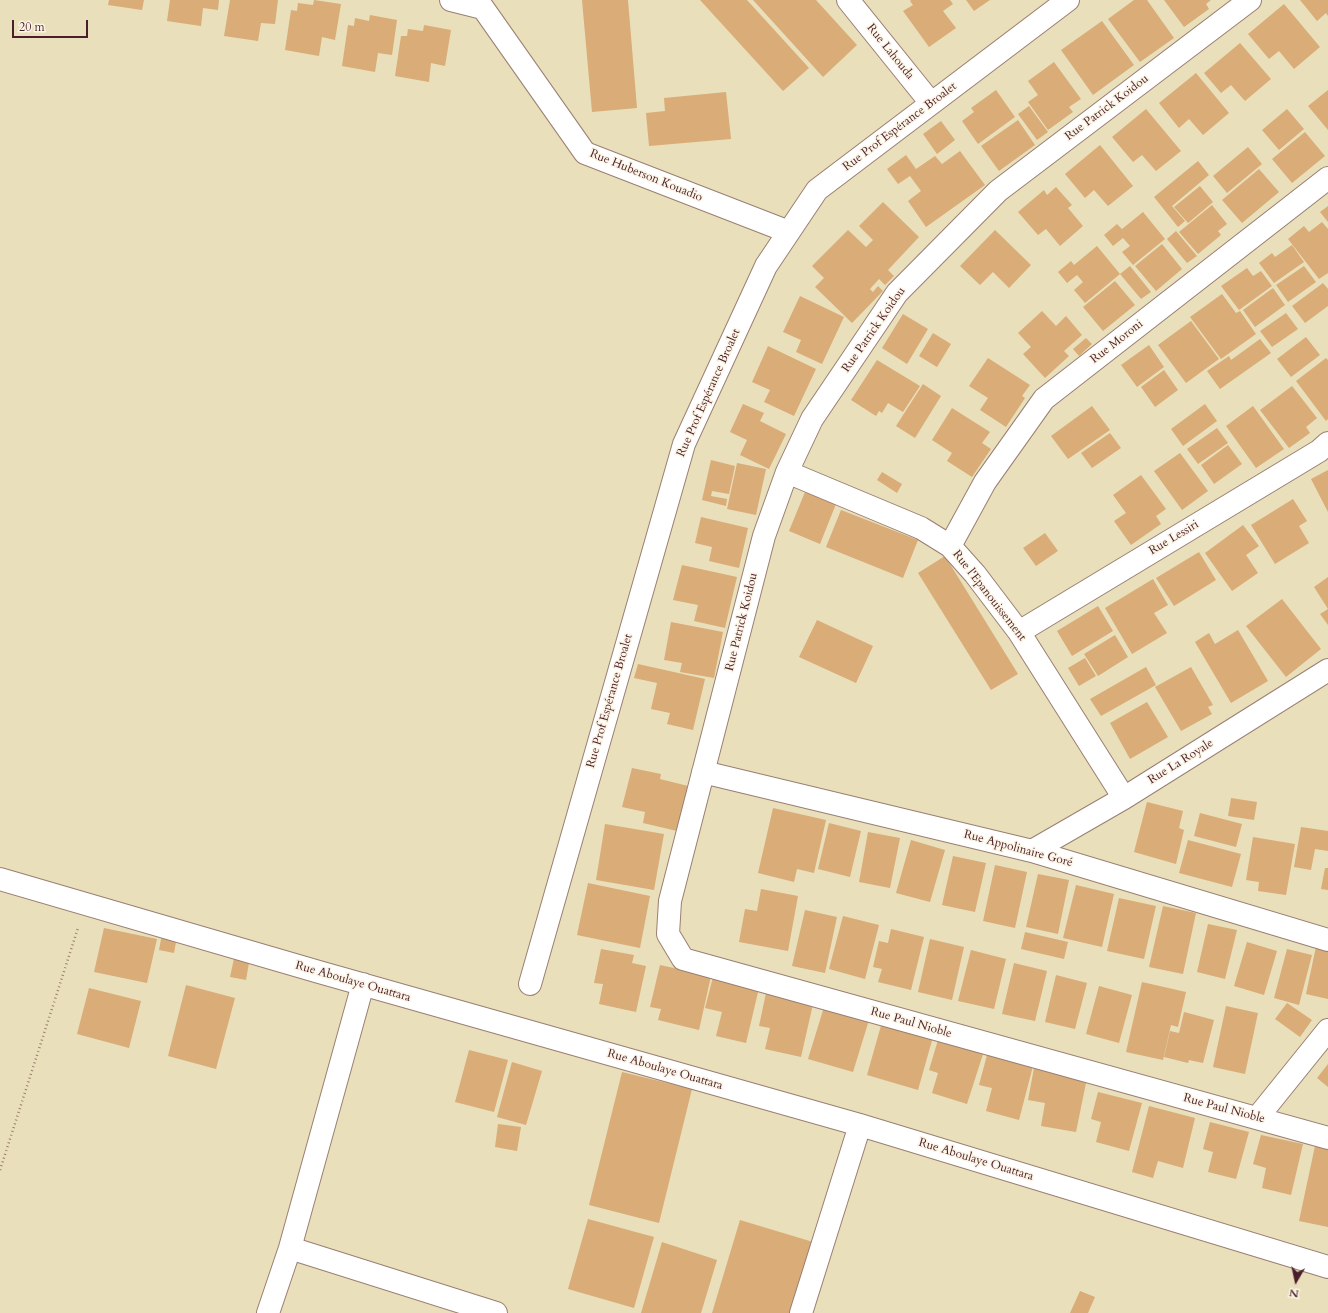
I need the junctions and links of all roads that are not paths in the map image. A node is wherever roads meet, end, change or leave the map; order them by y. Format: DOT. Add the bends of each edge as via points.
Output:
graph roads {
  1 [pos="451,0"];
  2 [pos="1068,0"];
  3 [pos="1250,0"];
  4 [pos="857,3"];
  5 [pos="484,4"];
  6 [pos="931,103"];
  7 [pos="1328,178"];
  8 [pos="789,232"];
  9 [pos="1328,443"];
  10 [pos="787,472"];
  11 [pos="950,546"];
  12 [pos="1019,632"];
  13 [pos="1328,670"];
  14 [pos="703,772"];
  15 [pos="1124,798"];
  16 [pos="1032,851"];
  17 [pos="0,879"];
  18 [pos="1328,940"];
  19 [pos="363,984"];
  20 [pos="530,984"];
  21 [pos="1328,1030"];
  22 [pos="1257,1118"];
  23 [pos="860,1125"];
  24 [pos="1328,1138"];
  25 [pos="290,1248"];
  26 [pos="1328,1268"];
  27 [pos="268,1313"];
  28 [pos="496,1313"];
  29 [pos="801,1313"];
  1 -- 5 [label="street, Rue Huberson Kouadio"];
  2 -- 6 [label="street, Rue Prof Espérance Broalet"];
  3 -- 10 [label="street, Rue Patrick Koidou" via="998,191 897,293 812,419"];
  4 -- 6 [label="street, Rue Lahouda"];
  5 -- 8 [label="street, Rue Huberson Kouadio" via="586,153"];
  6 -- 8 [label="street, Rue Prof Espérance Broalet" via="817,190"];
  7 -- 11 [label="street, Rue Moroni" via="1044,399 986,482"];
  8 -- 20 [label="street, Rue Prof Espérance Broalet" via="766,266 684,444"];
  9 -- 12 [label="street, Rue Lessiri" via="1319,451"];
  10 -- 11 [label="street, Rue l'Epanouissement" via="921,528"];
  10 -- 14 [label="street, Rue Patrick Koidou" via="764,536"];
  11 -- 12 [label="street, Rue l'Epanouissement"];
  12 -- 15 [label="street, Rue l'Epanouissement"];
  13 -- 15 [label="street, Rue La Royale"];
  14 -- 16 [label="street, Rue Appolinaire Goré"];
  14 -- 22 [label="street, Rue Paul Nioble" via="670,901 668,934 683,959"];
  15 -- 16 [label="street, Rue La Royale"];
  16 -- 18 [label="street, Rue Appolinaire Goré"];
  17 -- 19 [label="street, Rue Aboulaye Ouattara"];
  19 -- 23 [label="street, Rue Aboulaye Ouattara"];
  19 -- 25 [label="street"];
  21 -- 22 [label="street"];
  22 -- 24 [label="street, Rue Paul Nioble"];
  23 -- 26 [label="street, Rue Aboulaye Ouattara"];
  23 -- 29 [label="street"];
  25 -- 27 [label="street"];
  25 -- 28 [label="street"];
}
